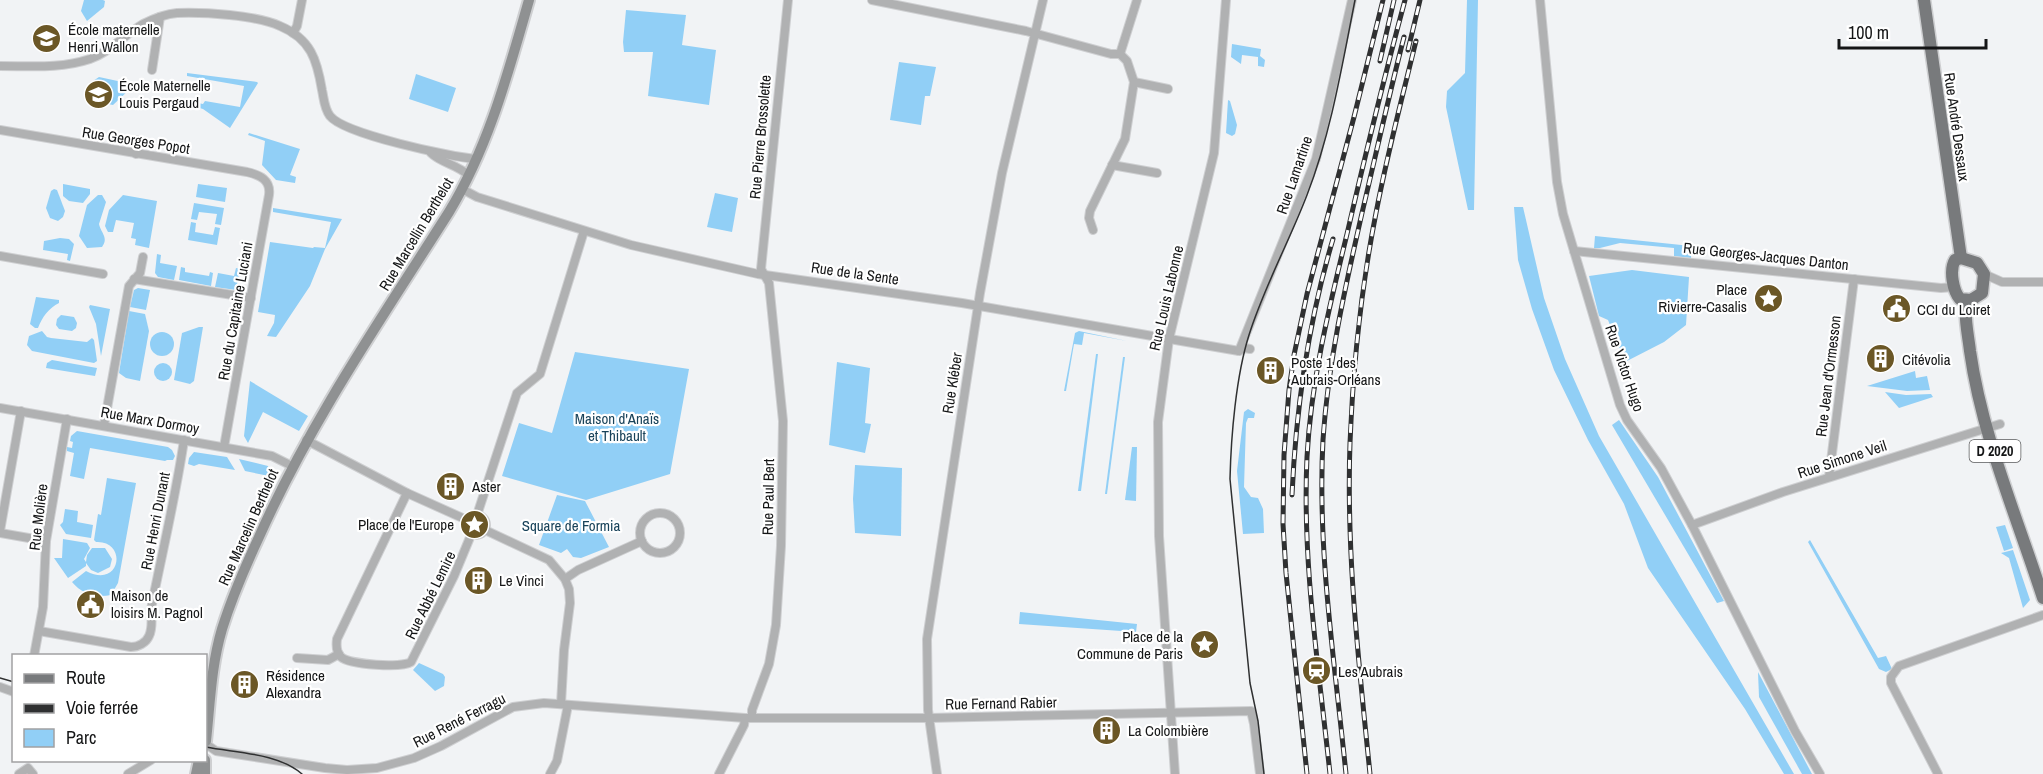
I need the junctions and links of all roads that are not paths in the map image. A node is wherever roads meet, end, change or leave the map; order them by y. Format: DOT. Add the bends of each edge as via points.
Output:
graph roads {
  1 [pos="302,0"];
  2 [pos="529,0"];
  3 [pos="788,0"];
  4 [pos="872,0"];
  5 [pos="1043,0"];
  6 [pos="1137,0"];
  7 [pos="1226,0"];
  8 [pos="1352,0"];
  9 [pos="1540,0"];
  10 [pos="1924,0"];
  11 [pos="160,17"];
  12 [pos="293,33"];
  13 [pos="1035,33"];
  14 [pos="1120,54"];
  15 [pos="0,66"];
  16 [pos="152,70"];
  17 [pos="1134,82"];
  18 [pos="1168,89"];
  19 [pos="0,130"];
  20 [pos="138,140"];
  21 [pos="431,153"];
  22 [pos="136,154"];
  23 [pos="476,159"];
  24 [pos="1112,165"];
  25 [pos="1157,173"];
  26 [pos="469,176"];
  27 [pos="266,180"];
  28 [pos="462,189"];
  29 [pos="1093,230"];
  30 [pos="584,231"];
  31 [pos="1574,251"];
  32 [pos="0,256"];
  33 [pos="143,257"];
  34 [pos="1961,258"];
  35 [pos="103,274"];
  36 [pos="1984,274"];
  37 [pos="765,275"];
  38 [pos="134,279"];
  39 [pos="1854,279"];
  40 [pos="2043,282"];
  41 [pos="1954,287"];
  42 [pos="251,298"];
  43 [pos="1966,301"];
  44 [pos="978,306"];
  45 [pos="1169,339"];
  46 [pos="1251,348"];
  47 [pos="1239,351"];
  48 [pos="0,408"];
  49 [pos="21,411"];
  50 [pos="67,419"];
  51 [pos="2000,424"];
  52 [pos="104,425"];
  53 [pos="1987,428"];
  54 [pos="184,440"];
  55 [pos="306,440"];
  56 [pos="224,447"];
  57 [pos="292,466"];
  58 [pos="1829,477"];
  59 [pos="407,493"];
  60 [pos="477,515"];
  61 [pos="467,520"];
  62 [pos="1692,525"];
  63 [pos="485,530"];
  64 [pos="0,532"];
  65 [pos="471,535"];
  66 [pos="46,541"];
  67 [pos="642,541"];
  68 [pos="565,579"];
  69 [pos="2043,598"];
  70 [pos="2043,615"];
  71 [pos="39,631"];
  72 [pos="34,654"];
  73 [pos="339,654"];
  74 [pos="297,658"];
  75 [pos="565,705"];
  76 [pos="1171,713"];
  77 [pos="748,718"];
  78 [pos="930,718"];
  79 [pos="207,731"];
  80 [pos="207,744"];
  81 [pos="216,751"];
  82 [pos="207,755"];
  83 [pos="148,762"];
  84 [pos="28,767"];
  85 [pos="325,771"];
  86 [pos="20,774"];
  87 [pos="128,774"];
  88 [pos="550,774"];
  89 [pos="719,774"];
  90 [pos="937,774"];
  91 [pos="1175,774"];
  92 [pos="1260,774"];
  93 [pos="1820,774"];
  94 [pos="1938,774"];
  1 -- 12 [label="street"];
  2 -- 23 [label="main road, Rue Marcellin Berthelot" via="496,111"];
  3 -- 37 [label="street, Rue Pierre Brossolette" via="761,269"];
  4 -- 13 [label="street"];
  5 -- 13 [label="street, Rue Kléber"];
  6 -- 14 [label="street"];
  7 -- 45 [label="street, Rue Louis Labonne" via="1214,153"];
  8 -- 47 [label="street, Rue Lamartine" via="1316,159"];
  9 -- 31 [label="street, Rue Victor Hugo" via="1557,182"];
  10 -- 34 [label="main road, Rue André Dessaux"];
  11 -- 12 [label="street" via="177,13 237,16 276,24"];
  11 -- 15 [label="street" via="100,55 78,63 54,67"];
  11 -- 16 [label="street"];
  12 -- 21 [label="street" via="316,58 324,104 333,120"];
  13 -- 14 [label="street"];
  13 -- 44 [label="street, Rue Kléber" via="1002,173"];
  14 -- 17 [label="street" via="1127,61"];
  17 -- 18 [label="street"];
  17 -- 24 [label="street" via="1125,139"];
  19 -- 22 [label="street, Rue Georges Popot"];
  20 -- 22 [label="street"];
  21 -- 23 [label="street"];
  21 -- 26 [label="street"];
  22 -- 27 [label="street, Rue Georges Popot" via="247,172"];
  23 -- 26 [label="main road, Rue Marcellin Berthelot"];
  24 -- 25 [label="street"];
  24 -- 29 [label="street" via="1090,211"];
  26 -- 28 [label="main road, Rue Marcellin Berthelot"];
  27 -- 42 [label="street, Rue du Capitaine Luciani" via="270,195"];
  28 -- 30 [label="street, Rue de la Sente"];
  28 -- 55 [label="main road, Rue Marcellin Berthelot"];
  30 -- 37 [label="street, Rue de la Sente"];
  30 -- 60 [label="street" via="540,374 517,393"];
  31 -- 39 [label="street, Rue Georges-Jacques Danton"];
  31 -- 62 [label="street, Rue Victor Hugo" via="1620,405"];
  32 -- 35 [label="street"];
  33 -- 38 [label="street" via="140,273"];
  34 -- 36 [label="main road" via="1977,263"];
  34 -- 41 [label="main road" via="1952,264"];
  36 -- 40 [label="street" via="2002,282"];
  36 -- 43 [label="main road" via="1982,293"];
  37 -- 44 [label="street, Rue de la Sente"];
  37 -- 77 [label="street, Rue Paul Bert" via="783,421 781,535 776,625 769,664"];
  38 -- 42 [label="street"];
  38 -- 52 [label="street" via="129,286"];
  39 -- 41 [label="street, Rue Georges-Jacques Danton"];
  39 -- 58 [label="street, Rue Jean d'Ormesson"];
  41 -- 43 [label="main road" via="1957,296"];
  42 -- 56 [label="street, Rue du Capitaine Luciani"];
  43 -- 53 [label="main road, D 2020" via="1973,374"];
  44 -- 45 [label="street, Rue de la Sente"];
  44 -- 78 [label="street, Rue Kléber" via="927,639"];
  45 -- 47 [label="street, Rue de la Sente"];
  45 -- 76 [label="street, Rue Louis Labonne" via="1158,431 1158,536"];
  46 -- 47 [label="street, Rue de la Sente"];
  48 -- 49 [label="street, Rue Marx Dormoy"];
  49 -- 50 [label="street, Rue Marx Dormoy"];
  49 -- 64 [label="street"];
  50 -- 52 [label="street, Rue Marx Dormoy"];
  50 -- 66 [label="street, Rue Molière"];
  51 -- 53 [label="street, Rue Simone Veil"];
  52 -- 54 [label="street, Rue Marx Dormoy"];
  53 -- 58 [label="street, Rue Simone Veil"];
  53 -- 69 [label="main road, D 2020"];
  54 -- 56 [label="street, Rue Marx Dormoy"];
  54 -- 71 [label="street, Rue Henri Dunant" via="146,641 131,647"];
  55 -- 57 [label="main road, Rue Marcellin Berthelot"];
  55 -- 59 [label="street"];
  56 -- 57 [label="street, Rue Marx Dormoy" via="272,456"];
  57 -- 79 [label="main road, Rue Marcelin Berthelot" via="240,578 222,628 211,682"];
  58 -- 62 [label="street, Rue Simone Veil"];
  59 -- 61 [label="street"];
  59 -- 73 [label="street" via="337,639"];
  60 -- 61 [label="street"];
  60 -- 63 [label="street" via="485,520"];
  61 -- 65 [label="street" via="465,527"];
  62 -- 93 [label="street, Rue Victor Hugo"];
  63 -- 65 [label="street" via="478,536"];
  63 -- 68 [label="street" via="549,560"];
  64 -- 66 [label="street"];
  65 -- 73 [label="street, Rue Abbé Lemire" via="411,662 401,666 353,662"];
  66 -- 71 [label="street, Rue Molière"];
  67 -- 67 [label="street" via="641,526 652,514 668,515 677,522 679,539 672,548 656,552"];
  67 -- 68 [label="street"];
  68 -- 75 [label="street" via="570,603 564,650"];
  70 -- 94 [label="street" via="1899,666 1891,677"];
  71 -- 72 [label="street, Rue Molière"];
  73 -- 74 [label="street, Rue Abbé Lemire" via="328,660"];
  75 -- 77 [label="street, Rue René Ferragu"];
  75 -- 85 [label="street, Rue René Ferragu" via="513,707 441,746 392,765"];
  75 -- 88 [label="street" via="567,720"];
  76 -- 78 [label="street, Rue Fernand Rabier"];
  76 -- 91 [label="street"];
  76 -- 92 [label="street, Rue Fernand Rabier" via="1251,711"];
  77 -- 78 [label="street, Rue Fernand Rabier"];
  77 -- 89 [label="street, Rue Paul Bert"];
  78 -- 90 [label="street, Rue Kléber"];
  80 -- 81 [label="street, Rue René Ferragu"];
  81 -- 82 [label="street"];
  81 -- 85 [label="street, Rue René Ferragu"];
  83 -- 87 [label="street"];
  84 -- 86 [label="street"];
}
